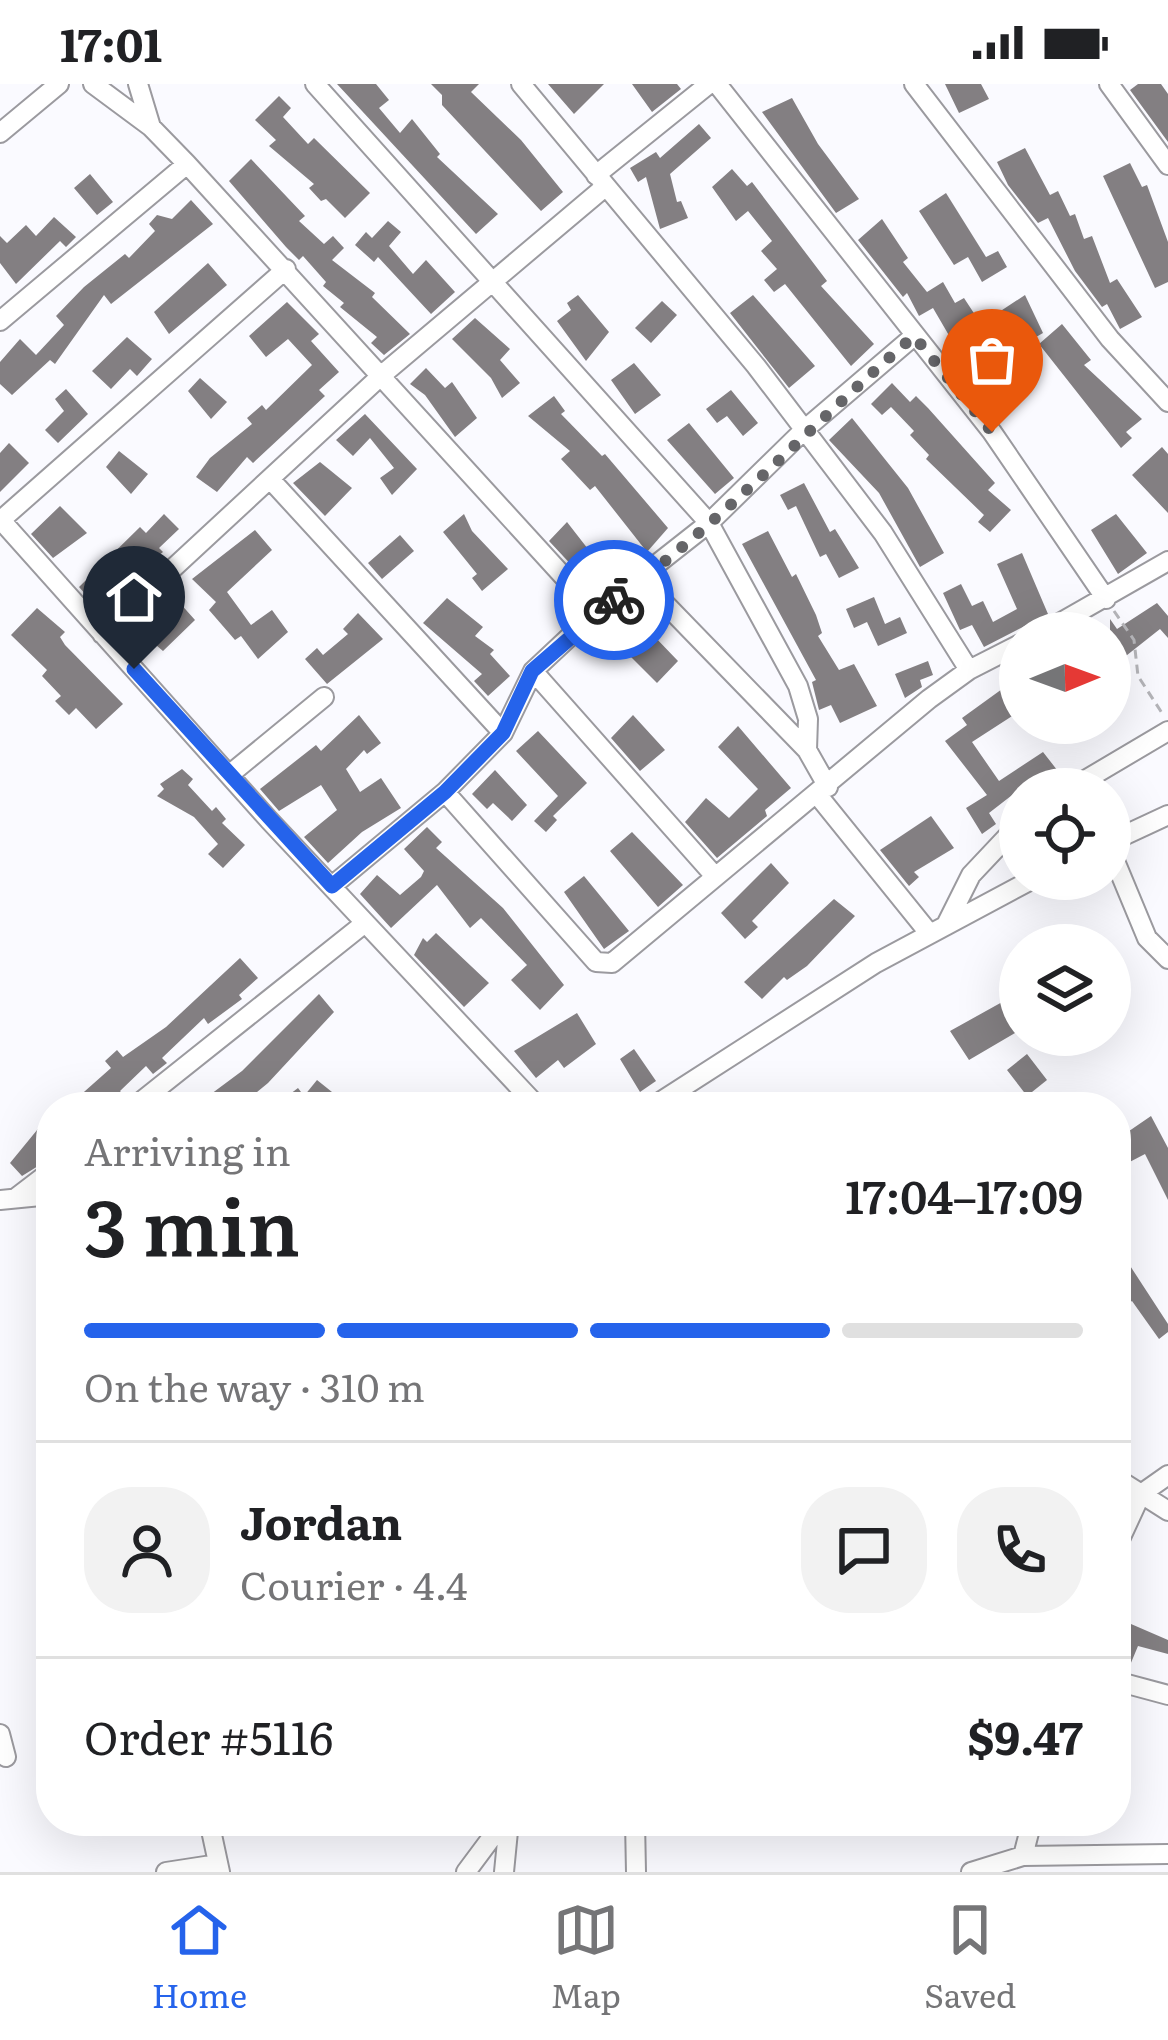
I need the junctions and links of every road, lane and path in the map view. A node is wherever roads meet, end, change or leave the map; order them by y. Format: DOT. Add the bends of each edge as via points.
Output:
graph roads {
  1 [pos="59,84"];
  2 [pos="93,84"];
  3 [pos="138,84"];
  4 [pos="315,84"];
  5 [pos="521,84"];
  6 [pos="713,84"];
  7 [pos="914,84"];
  8 [pos="1109,84"];
  9 [pos="151,127"];
  10 [pos="0,133"];
  11 [pos="187,164"];
  12 [pos="1168,165"];
  13 [pos="601,180"];
  14 [pos="286,269"];
  15 [pos="491,279"];
  16 [pos="0,321"];
  17 [pos="914,336"];
  18 [pos="383,374"];
  19 [pos="1168,402"];
  20 [pos="805,430"];
  21 [pos="270,479"];
  22 [pos="1,519"];
  23 [pos="709,523"];
  24 [pos="1168,561"];
  25 [pos="642,580"];
  26 [pos="1106,599"];
  27 [pos="596,612"];
  28 [pos="1082,612"];
  29 [pos="102,634"];
  30 [pos="999,655"];
  31 [pos="970,670"];
  32 [pos="532,671"];
  33 [pos="323,697"];
  34 [pos="1168,721"];
  35 [pos="1168,731"];
  36 [pos="503,733"];
  37 [pos="807,750"];
  38 [pos="1105,768"];
  39 [pos="229,775"];
  40 [pos="822,790"];
  41 [pos="445,792"];
  42 [pos="1168,814"];
  43 [pos="1131,834"];
  44 [pos="999,845"];
  45 [pos="713,874"];
  46 [pos="332,886"];
  47 [pos="999,896"];
  48 [pos="1131,898"];
  49 [pos="365,923"];
  50 [pos="947,923"];
  51 [pos="928,933"];
  52 [pos="1168,959"];
  53 [pos="153,1092"];
  54 [pos="524,1092"];
  55 [pos="676,1092"];
  56 [pos="36,1181"];
  57 [pos="7,1199"];
  58 [pos="1168,1474"];
  59 [pos="1131,1487"];
  60 [pos="1142,1494"];
  61 [pos="1168,1511"];
  62 [pos="1131,1517"];
  63 [pos="1131,1685"];
  64 [pos="1168,1694"];
  65 [pos="0,1734"];
  66 [pos="6,1757"];
  67 [pos="212,1836"];
  68 [pos="494,1836"];
  69 [pos="505,1836"];
  70 [pos="635,1836"];
  71 [pos="1028,1836"];
  72 [pos="1168,1854"];
  73 [pos="1023,1856"];
  74 [pos="1103,1863"];
  75 [pos="219,1868"];
  76 [pos="166,1872"];
  77 [pos="466,1872"];
  78 [pos="504,1872"];
  79 [pos="636,1872"];
  80 [pos="971,1872"];
  1 -- 10 [label="street"];
  2 -- 9 [label="street"];
  3 -- 9 [label="street"];
  4 -- 15 [label="street"];
  5 -- 13 [label="street"];
  6 -- 13 [label="street"];
  6 -- 17 [label="street"];
  7 -- 19 [label="street" via="1110,339"];
  8 -- 12 [label="street"];
  9 -- 11 [label="street"];
  11 -- 14 [label="street"];
  11 -- 16 [label="street"];
  13 -- 15 [label="street"];
  13 -- 20 [label="street"];
  14 -- 18 [label="street"];
  14 -- 22 [label="street"];
  15 -- 18 [label="street"];
  15 -- 23 [label="street"];
  17 -- 20 [label="street"];
  17 -- 26 [label="street" via="992,432"];
  18 -- 21 [label="street"];
  18 -- 27 [label="street"];
  20 -- 23 [label="street"];
  20 -- 31 [label="street"];
  21 -- 29 [label="street"];
  21 -- 36 [label="street"];
  22 -- 29 [label="street"];
  23 -- 25 [label="street"];
  23 -- 37 [label="street" via="798,686"];
  24 -- 26 [label="street"];
  25 -- 27 [label="street"];
  25 -- 37 [label="street"];
  26 -- 28 [label="street"];
  26 -- 34 [label="path" via="1134,640 1138,676"];
  27 -- 32 [label="street"];
  29 -- 39 [label="street"];
  30 -- 31 [label="street"];
  31 -- 40 [label="street"];
  32 -- 36 [label="street"];
  32 -- 45 [label="street"];
  33 -- 39 [label="street"];
  35 -- 38 [label="street"];
  36 -- 41 [label="street"];
  37 -- 40 [label="street"];
  39 -- 46 [label="street"];
  40 -- 45 [label="street"];
  40 -- 51 [label="street"];
  41 -- 45 [label="street" via="604,964"];
  41 -- 46 [label="street"];
  42 -- 43 [label="street"];
  44 -- 50 [label="street" via="971,874"];
  46 -- 49 [label="street"];
  47 -- 50 [label="street"];
  48 -- 52 [label="street" via="1147,938"];
  49 -- 53 [label="street"];
  49 -- 54 [label="street"];
  50 -- 51 [label="street"];
  51 -- 55 [label="street"];
  56 -- 57 [label="street"];
  58 -- 60 [label="street"];
  59 -- 60 [label="street"];
  60 -- 61 [label="street"];
  60 -- 62 [label="street"];
  63 -- 64 [label="street"];
  65 -- 66 [label="street"];
  67 -- 75 [label="street"];
  68 -- 77 [label="street"];
  69 -- 78 [label="street"];
  70 -- 79 [label="street"];
  71 -- 73 [label="street"];
  72 -- 74 [label="street"];
  73 -- 74 [label="street"];
  73 -- 80 [label="street"];
  75 -- 76 [label="street"];
}
